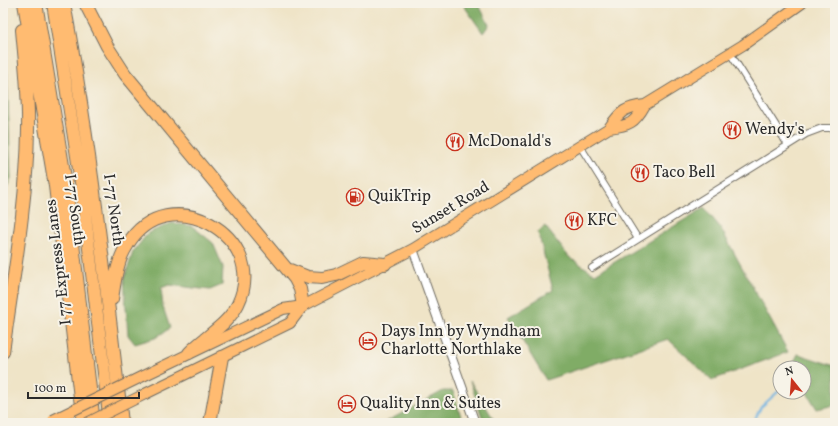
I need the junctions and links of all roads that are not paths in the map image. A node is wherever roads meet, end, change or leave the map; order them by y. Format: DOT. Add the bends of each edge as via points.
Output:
graph roads {
  1 [pos="20,3"];
  2 [pos="24,3"];
  3 [pos="36,3"];
  4 [pos="53,3"];
  5 [pos="64,3"];
  6 [pos="85,3"];
  7 [pos="787,3"];
  8 [pos="802,3"];
  9 [pos="780,17"];
  10 [pos="730,53"];
  11 [pos="835,128"];
  12 [pos="788,145"];
  13 [pos="580,146"];
  14 [pos="638,239"];
  15 [pos="413,249"];
  16 [pos="385,264"];
  17 [pos="287,268"];
  18 [pos="592,268"];
  19 [pos="304,306"];
  20 [pos="109,316"];
  21 [pos="3,352"];
  22 [pos="189,353"];
  23 [pos="222,357"];
  24 [pos="102,421"];
  25 [pos="50,422"];
  26 [pos="83,423"];
  27 [pos="87,423"];
  28 [pos="122,423"];
  29 [pos="210,423"];
  30 [pos="475,423"];
  1 -- 21 [label="highway" via="28,104 28,153"];
  2 -- 26 [label="highway, I-77 South" via="55,186"];
  3 -- 24 [label="highway, I 77 Express Lanes"];
  4 -- 24 [label="highway, I 77 Express Lanes" via="83,197"];
  5 -- 20 [label="highway, I-77 North" via="86,135"];
  6 -- 17 [label="highway" via="125,74"];
  7 -- 9 [label="main road, Sunset Road"];
  8 -- 9 [label="main road, Sunset Road"];
  9 -- 10 [label="main road, Sunset Road"];
  10 -- 12 [label="street"];
  10 -- 13 [label="main road, Sunset Road" via="645,105 637,119 631,123 624,127 609,128"];
  11 -- 12 [label="street" via="822,128"];
  12 -- 14 [label="street"];
  13 -- 14 [label="street"];
  13 -- 15 [label="main road, Sunset Road"];
  14 -- 18 [label="street"];
  15 -- 16 [label="main road, Sunset Road"];
  15 -- 30 [label="street"];
  16 -- 17 [label="highway" via="363,262 336,275 316,278 303,276"];
  16 -- 19 [label="main road, Sunset Road"];
  17 -- 19 [label="highway" via="299,286"];
  19 -- 22 [label="main road, Sunset Road" via="283,309 196,352"];
  19 -- 23 [label="main road, Sunset Road" via="290,323"];
  20 -- 22 [label="highway" via="121,256 141,228 159,218 177,215 190,216 210,223 226,234 238,252 243,273 242,289 238,303 230,316"];
  20 -- 28 [label="highway, I-77 North"];
  22 -- 25 [label="main road, Sunset Road, bridge"];
  23 -- 24 [label="main road, Sunset Road, bridge" via="145,394"];
  23 -- 29 [label="highway"];
  24 -- 27 [label="main road, Sunset Road, bridge"];
}
